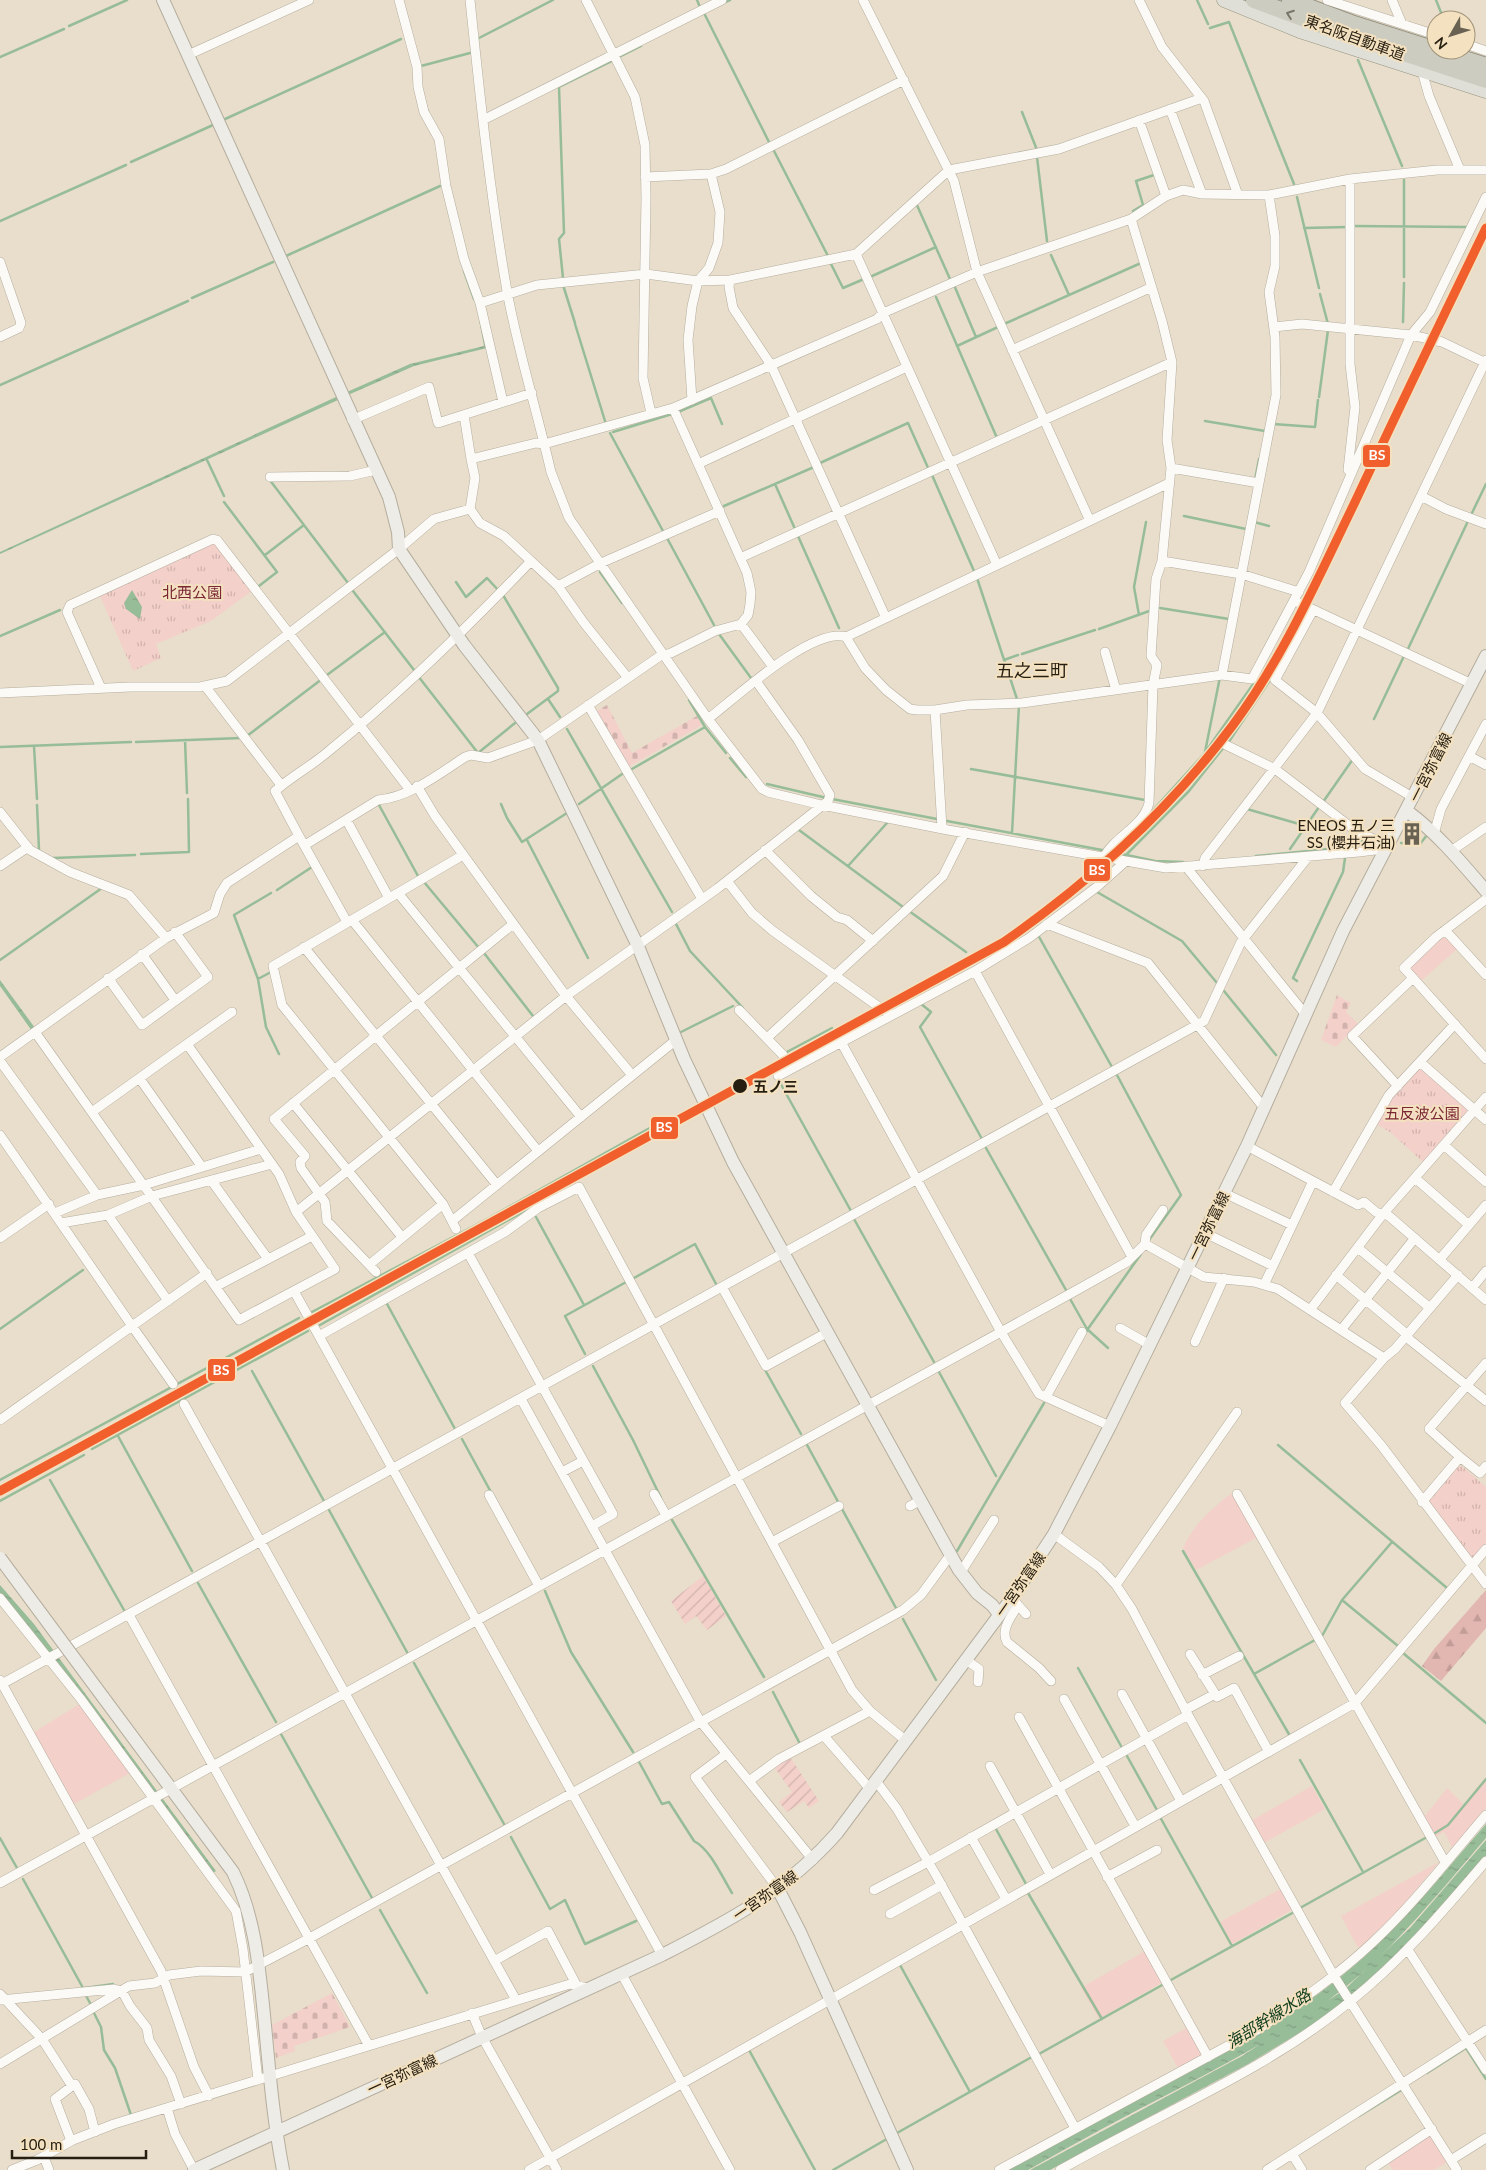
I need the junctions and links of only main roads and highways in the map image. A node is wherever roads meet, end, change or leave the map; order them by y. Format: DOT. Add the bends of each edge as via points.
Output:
graph roads {
  1 [pos="1224,0"];
  2 [pos="1254,0"];
  3 [pos="1290,0"];
  4 [pos="1486,66"];
  5 [pos="1486,80"];
  6 [pos="1486,91"];
  1 -- 6 [label="main road" via="1300,31"];
  5 -- 2 [label="highway, 東名阪自動車道, one-way"];
  3 -- 4 [label="highway, 東名阪自動車道"];
}
